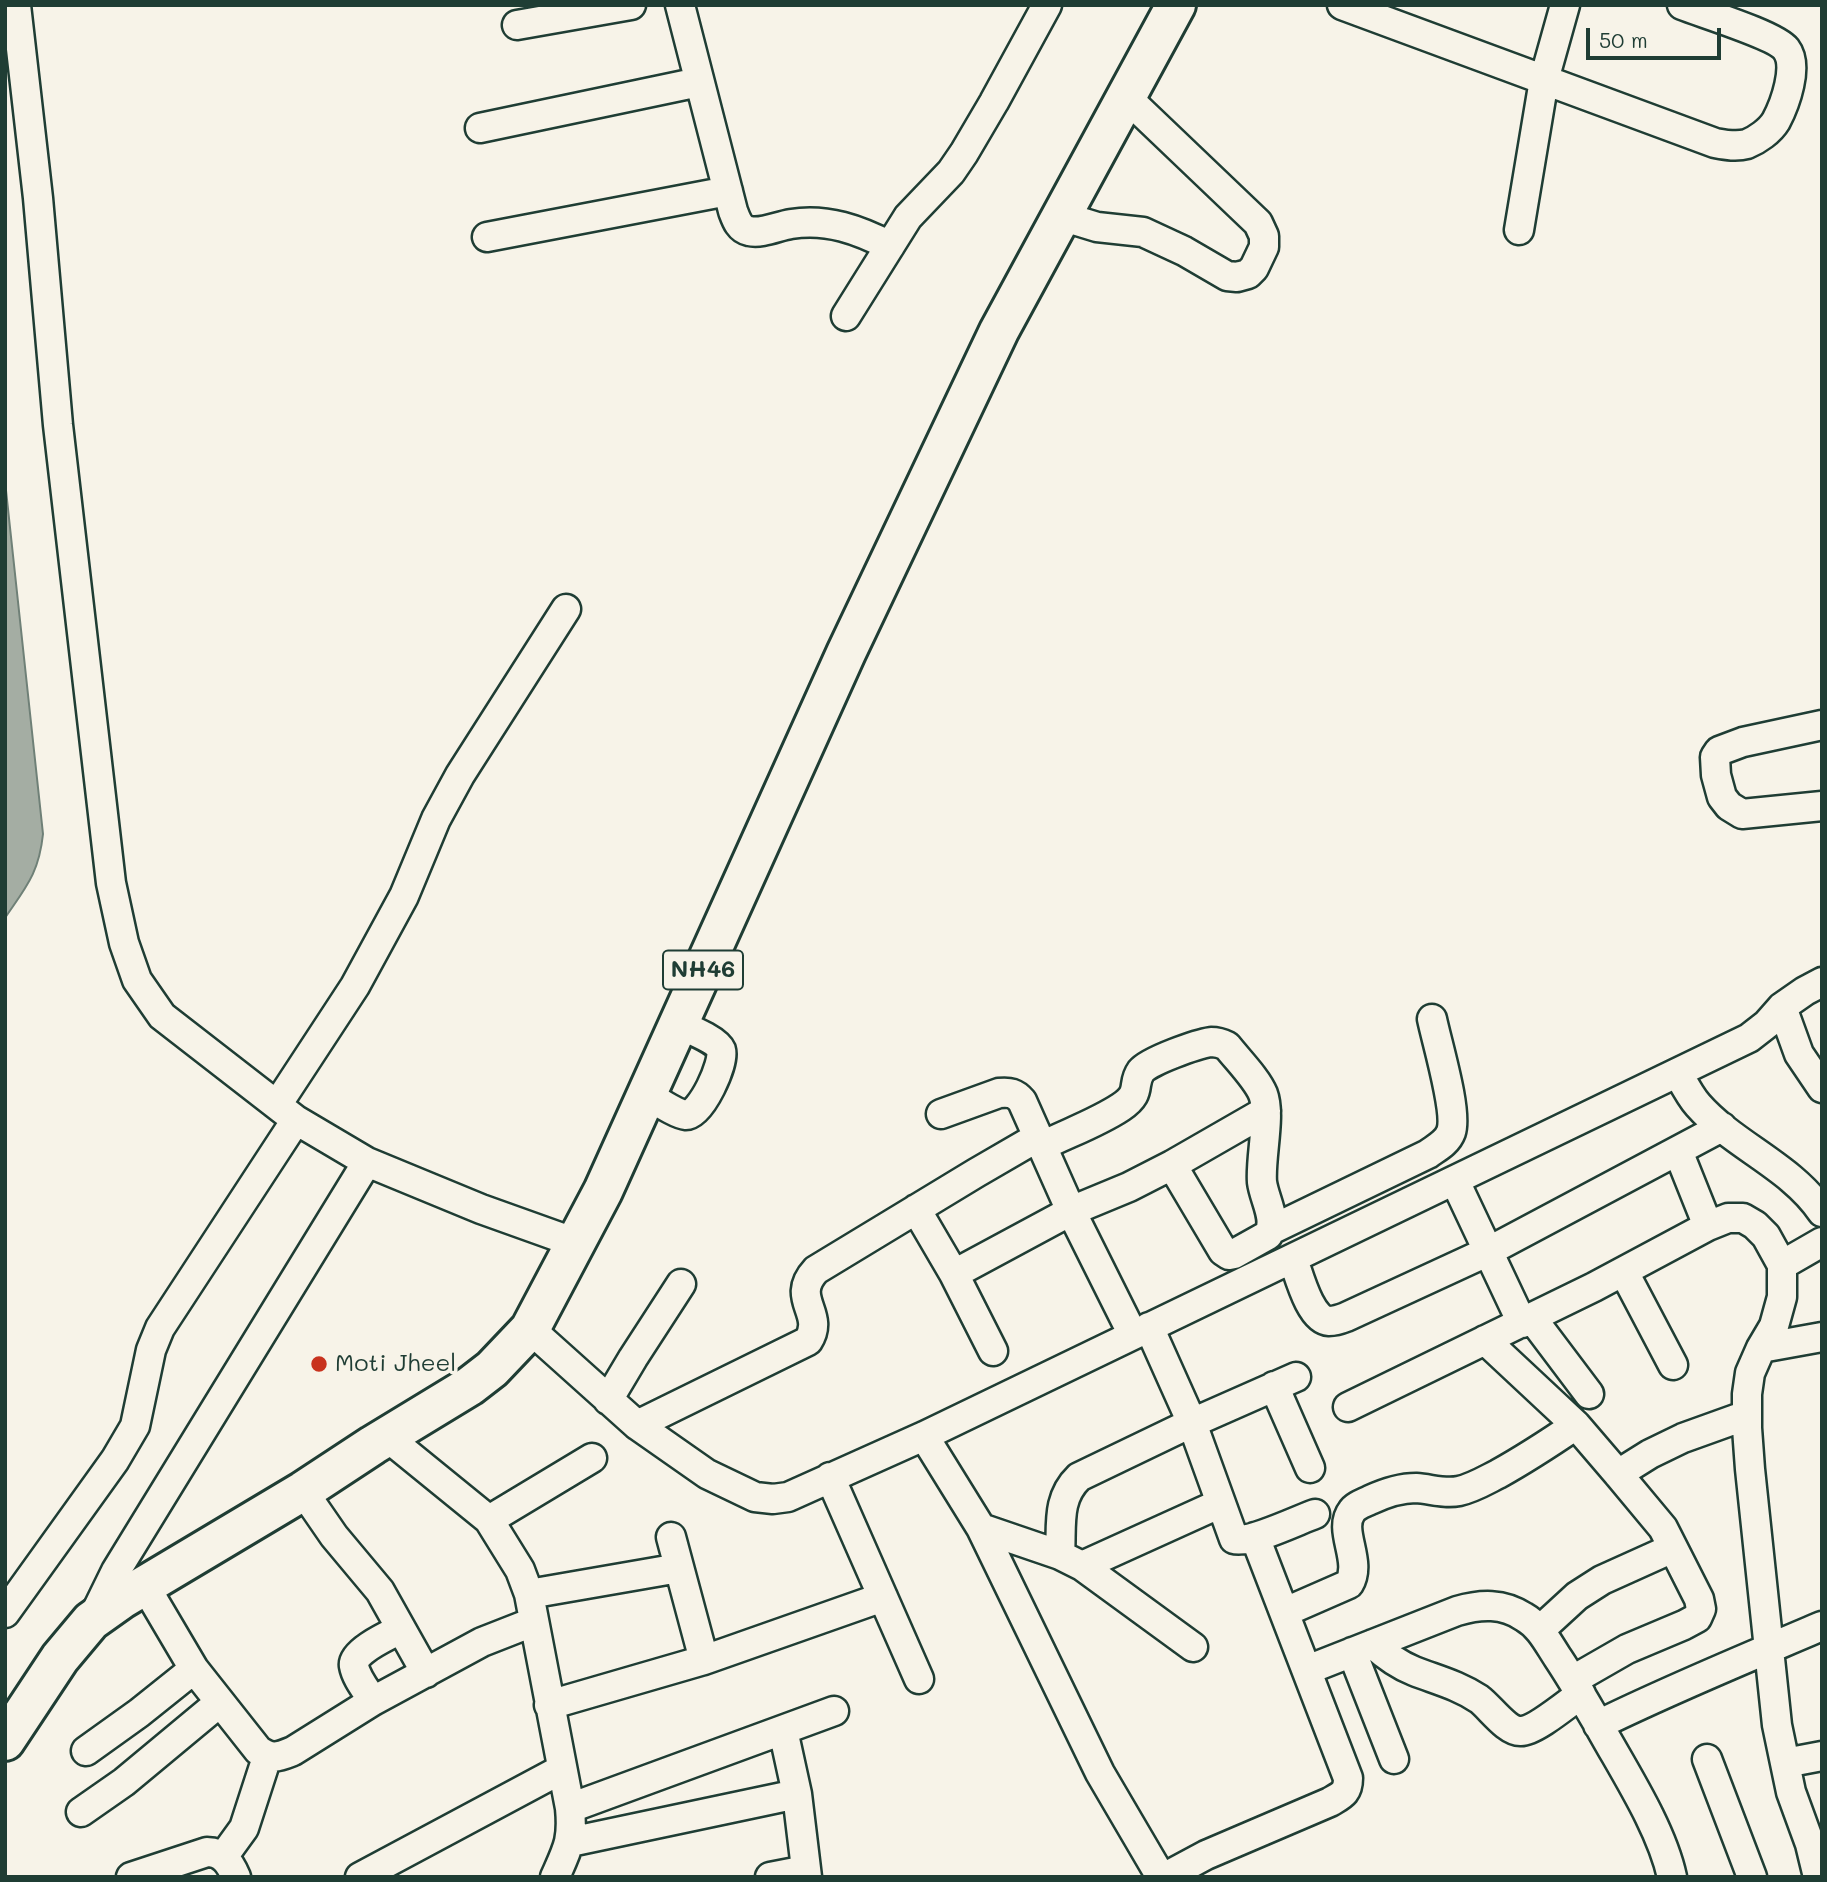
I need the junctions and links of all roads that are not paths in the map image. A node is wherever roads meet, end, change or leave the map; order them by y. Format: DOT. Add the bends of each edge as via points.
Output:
graph roads {
  1 [pos="16,5"];
  2 [pos="631,5"];
  3 [pos="680,5"];
  4 [pos="1047,5"];
  5 [pos="1176,5"];
  6 [pos="1342,5"];
  7 [pos="1565,5"];
  8 [pos="1682,5"];
  9 [pos="517,25"];
  10 [pos="1544,80"];
  11 [pos="699,82"];
  12 [pos="1126,97"];
  13 [pos="480,128"];
  14 [pos="727,191"];
  15 [pos="1061,216"];
  16 [pos="1518,230"];
  17 [pos="486,237"];
  18 [pos="890,246"];
  19 [pos="846,316"];
  20 [pos="566,609"];
  21 [pos="1822,725"];
  22 [pos="1822,806"];
  23 [pos="1822,982"];
  24 [pos="1782,1007"];
  25 [pos="1432,1020"];
  26 [pos="678,1024"];
  27 [pos="1678,1073"];
  28 [pos="1822,1088"];
  29 [pos="646,1095"];
  30 [pos="1266,1111"];
  31 [pos="286,1113"];
  32 [pos="941,1114"];
  33 [pos="1722,1127"];
  34 [pos="1040,1141"];
  35 [pos="1678,1151"];
  36 [pos="367,1162"];
  37 [pos="1172,1165"];
  38 [pos="1455,1181"];
  39 [pos="916,1209"];
  40 [pos="1071,1211"];
  41 [pos="1822,1212"];
  42 [pos="1708,1226"];
  43 [pos="1266,1235"];
  44 [pos="1822,1242"];
  45 [pos="576,1243"];
  46 [pos="1489,1251"];
  47 [pos="1284,1263"];
  48 [pos="1782,1265"];
  49 [pos="1624,1272"];
  50 [pos="954,1274"];
  51 [pos="681,1283"];
  52 [pos="1526,1320"];
  53 [pos="530,1329"];
  54 [pos="1141,1331"];
  55 [pos="1822,1337"];
  56 [pos="1485,1340"];
  57 [pos="1761,1348"];
  58 [pos="993,1351"];
  59 [pos="1673,1365"];
  60 [pos="1589,1394"];
  61 [pos="608,1400"];
  62 [pos="1348,1407"];
  63 [pos="1747,1415"];
  64 [pos="1192,1423"];
  65 [pos="637,1425"];
  66 [pos="1576,1425"];
  67 [pos="923,1436"];
  68 [pos="387,1437"];
  69 [pos="592,1458"];
  70 [pos="1310,1468"];
  71 [pos="1618,1474"];
  72 [pos="830,1477"];
  73 [pos="303,1491"];
  74 [pos="1220,1503"];
  75 [pos="1315,1514"];
  76 [pos="489,1520"];
  77 [pos="981,1528"];
  78 [pos="671,1537"];
  79 [pos="1255,1537"];
  80 [pos="1673,1548"];
  81 [pos="1071,1561"];
  82 [pos="679,1568"];
  83 [pos="145,1586"];
  84 [pos="529,1594"];
  85 [pos="883,1597"];
  86 [pos="1285,1612"];
  87 [pos="5,1613"];
  88 [pos="91,1621"];
  89 [pos="533,1622"];
  90 [pos="1822,1626"];
  91 [pos="401,1629"];
  92 [pos="1540,1630"];
  93 [pos="1193,1647"];
  94 [pos="1363,1648"];
  95 [pos="1769,1648"];
  96 [pos="704,1660"];
  97 [pos="194,1669"];
  98 [pos="1307,1670"];
  99 [pos="426,1673"];
  100 [pos="919,1679"];
  101 [pos="1577,1687"];
  102 [pos="373,1702"];
  103 [pos="219,1703"];
  104 [pos="549,1705"];
  105 [pos="834,1711"];
  106 [pos="1598,1725"];
  107 [pos="783,1730"];
  108 [pos="5,1741"];
  109 [pos="86,1751"];
  110 [pos="1822,1756"];
  111 [pos="268,1757"];
  112 [pos="1394,1759"];
  113 [pos="1707,1759"];
  114 [pos="1785,1763"];
  115 [pos="562,1769"];
  116 [pos="797,1794"];
  117 [pos="570,1808"];
  118 [pos="81,1812"];
  119 [pos="570,1842"];
  120 [pos="230,1867"];
  121 [pos="807,1873"];
  122 [pos="131,1877"];
  123 [pos="360,1877"];
  124 [pos="555,1877"];
  125 [pos="770,1877"];
  126 [pos="1163,1877"];
  127 [pos="1672,1877"];
  128 [pos="1752,1877"];
  129 [pos="1818,1877"];
  1 -- 31 [label="street" via="58,425 111,883 124,943 137,980 162,1016"];
  2 -- 9 [label="street"];
  3 -- 11 [label="street"];
  4 -- 18 [label="street" via="964,153 908,217"];
  5 -- 12 [label="highway, NH46"];
  6 -- 10 [label="street"];
  7 -- 10 [label="street"];
  8 -- 10 [label="street" via="1770,37 1786,48 1791,80 1775,122 1749,144 1715,143"];
  10 -- 16 [label="street"];
  11 -- 13 [label="street"];
  11 -- 14 [label="street"];
  12 -- 15 [label="highway, NH46"];
  12 -- 15 [label="street" via="1258,223 1264,247 1254,268 1248,274 1227,276 1143,232 1097,227"];
  14 -- 17 [label="street"];
  14 -- 18 [label="street" via="744,230 823,223 863,233"];
  15 -- 26 [label="highway, NH46" via="999,331 858,628"];
  18 -- 19 [label="street"];
  20 -- 31 [label="street" via="460,775 404,896"];
  21 -- 22 [label="street" via="1742,742 1715,757 1722,797 1742,814"];
  23 -- 24 [label="street"];
  24 -- 27 [label="street" via="1749,1038"];
  24 -- 28 [label="street" via="1799,1054"];
  25 -- 43 [label="street" via="1452,1105 1453,1120 1443,1144"];
  26 -- 29 [label="highway, NH46"];
  26 -- 29 [label="street" via="716,1043 722,1063 695,1112 678,1112"];
  27 -- 33 [label="street" via="1699,1106"];
  27 -- 38 [label="street"];
  29 -- 45 [label="highway, NH46"];
  30 -- 34 [label="street" via="1261,1089 1227,1046 1210,1042 1143,1068 1135,1093 1120,1107"];
  30 -- 37 [label="street"];
  30 -- 43 [label="street" via="1262,1185 1272,1222"];
  31 -- 36 [label="street"];
  31 -- 87 [label="street" via="159,1328 135,1426"];
  32 -- 34 [label="street" via="1009,1092 1022,1101"];
  33 -- 35 [label="street"];
  33 -- 41 [label="street" via="1797,1184"];
  34 -- 39 [label="street"];
  34 -- 40 [label="street"];
  35 -- 42 [label="street"];
  35 -- 46 [label="street"];
  36 -- 45 [label="street"];
  36 -- 88 [label="street" via="116,1572"];
  37 -- 40 [label="street"];
  37 -- 43 [label="street" via="1223,1251 1234,1254"];
  38 -- 46 [label="street"];
  38 -- 47 [label="street"];
  39 -- 50 [label="street"];
  39 -- 65 [label="street" via="810,1277 805,1293 814,1323 808,1341"];
  40 -- 50 [label="street"];
  40 -- 54 [label="street"];
  42 -- 48 [label="street" via="1728,1218 1755,1224"];
  42 -- 49 [label="street"];
  43 -- 47 [label="street"];
  44 -- 48 [label="street"];
  45 -- 53 [label="highway, NH46"];
  46 -- 47 [label="street" via="1330,1321 1313,1311"];
  46 -- 52 [label="street"];
  47 -- 54 [label="street"];
  48 -- 57 [label="street" via="1782,1297 1774,1326"];
  49 -- 52 [label="street"];
  49 -- 59 [label="street"];
  50 -- 58 [label="street"];
  51 -- 61 [label="street"];
  52 -- 56 [label="street"];
  52 -- 60 [label="street"];
  53 -- 61 [label="street"];
  53 -- 68 [label="highway, NH46" via="470,1387"];
  54 -- 64 [label="street"];
  54 -- 67 [label="street"];
  55 -- 57 [label="street"];
  56 -- 62 [label="street"];
  56 -- 66 [label="street"];
  57 -- 63 [label="street" via="1750,1373"];
  61 -- 65 [label="street"];
  63 -- 71 [label="street" via="1683,1438"];
  63 -- 95 [label="street"];
  64 -- 70 [label="street" via="1285,1381"];
  64 -- 74 [label="street"];
  64 -- 81 [label="street" via="1079,1477 1069,1487 1062,1510"];
  65 -- 72 [label="street" via="707,1474 755,1497 788,1497"];
  66 -- 71 [label="street"];
  66 -- 86 [label="street" via="1478,1485 1447,1493 1403,1489 1362,1504 1349,1519 1354,1577 1349,1584"];
  67 -- 72 [label="street"];
  67 -- 77 [label="street"];
  68 -- 73 [label="highway, NH46"];
  68 -- 76 [label="street"];
  69 -- 76 [label="street"];
  71 -- 80 [label="street" via="1663,1528"];
  72 -- 85 [label="street"];
  73 -- 83 [label="highway, NH46"];
  73 -- 91 [label="street" via="380,1591"];
  74 -- 79 [label="street" via="1234,1539"];
  74 -- 81 [label="street"];
  75 -- 79 [label="street"];
  76 -- 84 [label="street"];
  77 -- 81 [label="street"];
  77 -- 126 [label="street" via="1100,1773"];
  78 -- 82 [label="street"];
  79 -- 86 [label="street"];
  80 -- 92 [label="street" via="1602,1580"];
  80 -- 101 [label="street" via="1699,1599 1697,1618 1627,1649"];
  81 -- 93 [label="street"];
  82 -- 84 [label="street"];
  82 -- 96 [label="street"];
  83 -- 88 [label="highway, NH46"];
  83 -- 97 [label="street"];
  84 -- 89 [label="street"];
  85 -- 96 [label="street"];
  85 -- 100 [label="street"];
  86 -- 98 [label="street"];
  88 -- 108 [label="highway, NH46" via="60,1658"];
  89 -- 99 [label="street" via="482,1642"];
  89 -- 104 [label="street"];
  90 -- 95 [label="street"];
  91 -- 99 [label="street"];
  91 -- 102 [label="street" via="354,1660"];
  92 -- 94 [label="street" via="1513,1611 1476,1606"];
  92 -- 101 [label="street"];
  94 -- 98 [label="street"];
  94 -- 101 [label="street" via="1461,1688 1517,1731 1535,1727"];
  94 -- 112 [label="street"];
  95 -- 106 [label="street"];
  95 -- 114 [label="street"];
  96 -- 104 [label="street"];
  97 -- 103 [label="street"];
  97 -- 109 [label="street"];
  98 -- 126 [label="street" via="1348,1787 1330,1802"];
  99 -- 102 [label="street"];
  101 -- 106 [label="street"];
  102 -- 111 [label="street" via="293,1751"];
  103 -- 111 [label="street"];
  103 -- 118 [label="street"];
  104 -- 115 [label="street"];
  105 -- 107 [label="street"];
  106 -- 127 [label="street" via="1660,1839"];
  107 -- 116 [label="street"];
  107 -- 117 [label="street"];
  110 -- 114 [label="street"];
  111 -- 120 [label="street"];
  113 -- 128 [label="street"];
  114 -- 129 [label="street"];
  115 -- 117 [label="street"];
  115 -- 123 [label="street"];
  116 -- 119 [label="street"];
  116 -- 121 [label="street"];
  117 -- 119 [label="street"];
  119 -- 124 [label="street"];
  120 -- 122 [label="street" via="215,1852 206,1852"];
  121 -- 125 [label="street"];
}
